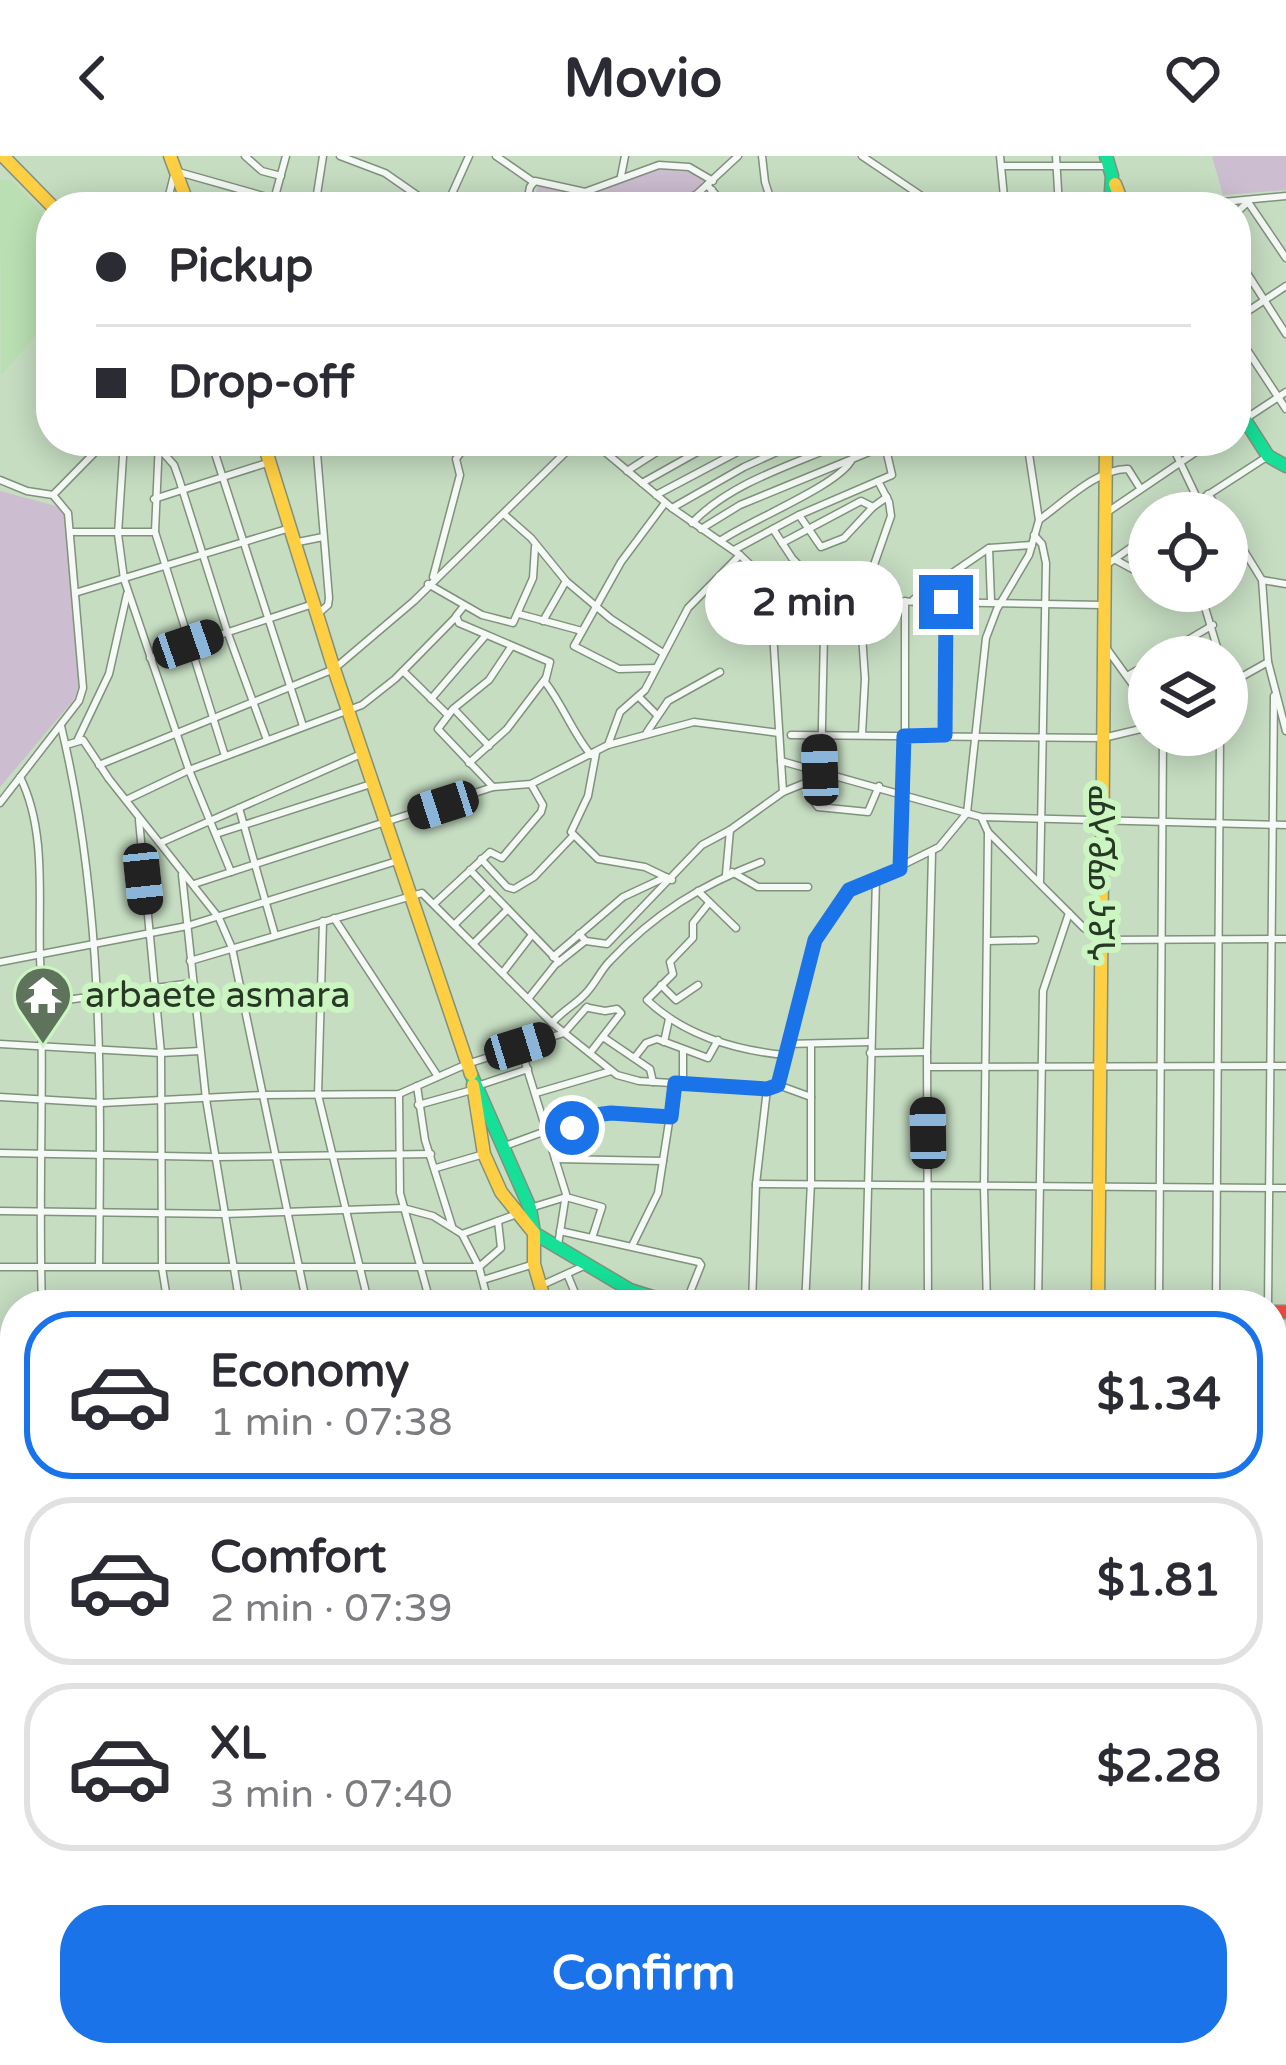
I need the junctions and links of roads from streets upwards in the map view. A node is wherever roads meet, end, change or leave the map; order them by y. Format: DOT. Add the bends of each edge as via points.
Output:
graph roads {
  1 [pos="170,156"];
  2 [pos="245,156"];
  3 [pos="286,156"];
  4 [pos="323,156"];
  5 [pos="340,156"];
  6 [pos="373,156"];
  7 [pos="469,156"];
  8 [pos="496,156"];
  9 [pos="625,156"];
  10 [pos="677,156"];
  11 [pos="738,156"];
  12 [pos="762,156"];
  13 [pos="862,156"];
  14 [pos="1000,156"];
  15 [pos="1056,156"];
  16 [pos="2,157"];
  17 [pos="366,165"];
  18 [pos="1002,166"];
  19 [pos="1109,166"];
  20 [pos="689,167"];
  21 [pos="1059,167"];
  22 [pos="175,171"];
  23 [pos="280,176"];
  24 [pos="621,176"];
  25 [pos="532,182"];
  26 [pos="711,186"];
  27 [pos="38,192"];
  28 [pos="170,192"];
  29 [pos="183,192"];
  30 [pos="239,192"];
  31 [pos="272,192"];
  32 [pos="317,192"];
  33 [pos="414,192"];
  34 [pos="453,192"];
  35 [pos="530,192"];
  36 [pos="700,192"];
  37 [pos="710,192"];
  38 [pos="716,192"];
  39 [pos="770,192"];
  40 [pos="916,192"];
  41 [pos="1004,192"];
  42 [pos="1059,192"];
  43 [pos="1286,196"];
  44 [pos="1251,202"];
  45 [pos="1251,206"];
  46 [pos="1286,258"];
  47 [pos="1251,280"];
  48 [pos="1286,286"];
  49 [pos="1264,300"];
  50 [pos="1251,309"];
  51 [pos="1286,334"];
  52 [pos="1251,353"];
  53 [pos="1282,395"];
  54 [pos="1286,409"];
  55 [pos="1251,415"];
  56 [pos="1251,435"];
  57 [pos="91,456"];
  58 [pos="123,456"];
  59 [pos="158,456"];
  60 [pos="167,456"];
  61 [pos="216,456"];
  62 [pos="268,456"];
  63 [pos="317,456"];
  64 [pos="458,456"];
  65 [pos="562,456"];
  66 [pos="610,456"];
  67 [pos="650,456"];
  68 [pos="690,456"];
  69 [pos="730,456"];
  70 [pos="768,456"];
  71 [pos="812,456"];
  72 [pos="833,456"];
  73 [pos="888,456"];
  74 [pos="1030,456"];
  75 [pos="1106,456"];
  76 [pos="1177,456"];
  77 [pos="1189,456"];
  78 [pos="1268,456"];
  79 [pos="853,457"];
  80 [pos="270,462"];
  81 [pos="1180,462"];
  82 [pos="836,464"];
  83 [pos="1286,466"];
  84 [pos="627,470"];
  85 [pos="1105,474"];
  86 [pos="223,477"];
  87 [pos="0,479"];
  88 [pos="878,481"];
  89 [pos="642,483"];
  90 [pos="823,486"];
  91 [pos="1140,489"];
  92 [pos="181,491"];
  93 [pos="1194,492"];
  94 [pos="1211,492"];
  95 [pos="53,495"];
  96 [pos="656,495"];
  97 [pos="887,497"];
  98 [pos="154,499"];
  99 [pos="829,501"];
  100 [pos="668,506"];
  101 [pos="874,507"];
  102 [pos="799,514"];
  103 [pos="1105,514"];
  104 [pos="505,515"];
  105 [pos="1039,520"];
  106 [pos="692,523"];
  107 [pos="293,527"];
  108 [pos="700,529"];
  109 [pos="772,529"];
  110 [pos="809,531"];
  111 [pos="72,532"];
  112 [pos="154,532"];
  113 [pos="118,534"];
  114 [pos="1034,535"];
  115 [pos="323,537"];
  116 [pos="720,541"];
  117 [pos="243,542"];
  118 [pos="298,542"];
  119 [pos="535,543"];
  120 [pos="782,543"];
  121 [pos="1032,545"];
  122 [pos="989,548"];
  123 [pos="1128,550"];
  124 [pos="737,552"];
  125 [pos="205,554"];
  126 [pos="1248,561"];
  127 [pos="1110,562"];
  128 [pos="166,567"];
  129 [pos="1128,569"];
  130 [pos="124,579"];
  131 [pos="566,580"];
  132 [pos="1262,580"];
  133 [pos="430,581"];
  134 [pos="770,584"];
  135 [pos="1286,584"];
  136 [pos="128,590"];
  137 [pos="77,592"];
  138 [pos="908,601"];
  139 [pos="1001,601"];
  140 [pos="946,602"];
  141 [pos="991,602"];
  142 [pos="1046,603"];
  143 [pos="794,605"];
  144 [pos="860,605"];
  145 [pos="1106,605"];
  146 [pos="464,606"];
  147 [pos="598,607"];
  148 [pos="318,608"];
  149 [pos="1208,612"];
  150 [pos="519,614"];
  151 [pos="267,618"];
  152 [pos="455,618"];
  153 [pos="543,621"];
  154 [pos="1213,625"];
  155 [pos="227,631"];
  156 [pos="582,632"];
  157 [pos="824,634"];
  158 [pos="486,635"];
  159 [pos="1194,636"];
  160 [pos="1215,636"];
  161 [pos="188,644"];
  162 [pos="511,646"];
  163 [pos="1107,649"];
  164 [pos="663,653"];
  165 [pos="150,658"];
  166 [pos="1268,662"];
  167 [pos="656,668"];
  168 [pos="334,669"];
  169 [pos="403,671"];
  170 [pos="720,672"];
  171 [pos="1248,674"];
  172 [pos="1127,676"];
  173 [pos="545,679"];
  174 [pos="290,686"];
  175 [pos="639,697"];
  176 [pos="1274,697"];
  177 [pos="431,699"];
  178 [pos="252,701"];
  179 [pos="349,707"];
  180 [pos="450,712"];
  181 [pos="656,714"];
  182 [pos="212,717"];
  183 [pos="61,726"];
  184 [pos="303,726"];
  185 [pos="175,731"];
  186 [pos="1286,731"];
  187 [pos="1128,732"];
  188 [pos="778,733"];
  189 [pos="819,734"];
  190 [pos="862,734"];
  191 [pos="645,735"];
  192 [pos="790,735"];
  193 [pos="945,735"];
  194 [pos="904,736"];
  195 [pos="976,736"];
  196 [pos="1043,736"];
  197 [pos="1103,738"];
  198 [pos="78,740"];
  199 [pos="268,740"];
  200 [pos="608,745"];
  201 [pos="66,746"];
  202 [pos="489,746"];
  203 [pos="364,753"];
  204 [pos="594,754"];
  205 [pos="225,756"];
  206 [pos="1162,756"];
  207 [pos="1220,756"];
  208 [pos="781,761"];
  209 [pos="469,763"];
  210 [pos="99,765"];
  211 [pos="818,769"];
  212 [pos="189,770"];
  213 [pos="20,777"];
  214 [pos="814,779"];
  215 [pos="374,783"];
  216 [pos="531,784"];
  217 [pos="879,786"];
  218 [pos="493,787"];
  219 [pos="783,792"];
  220 [pos="904,795"];
  221 [pos="126,800"];
  222 [pos="0,802"];
  223 [pos="239,808"];
  224 [pos="967,814"];
  225 [pos="139,816"];
  226 [pos="981,817"];
  227 [pos="1042,819"];
  228 [pos="210,820"];
  229 [pos="1105,821"];
  230 [pos="1160,822"];
  231 [pos="388,823"];
  232 [pos="1219,823"];
  233 [pos="1275,824"];
  234 [pos="246,825"];
  235 [pos="1286,825"];
  236 [pos="730,830"];
  237 [pos="988,832"];
  238 [pos="216,834"];
  239 [pos="573,836"];
  240 [pos="160,843"];
  241 [pos="932,852"];
  242 [pos="400,860"];
  243 [pos="481,860"];
  244 [pos="760,862"];
  245 [pos="257,864"];
  246 [pos="470,869"];
  247 [pos="900,869"];
  248 [pos="182,871"];
  249 [pos="231,872"];
  250 [pos="729,873"];
  251 [pos="876,878"];
  252 [pos="499,879"];
  253 [pos="669,879"];
  254 [pos="1040,882"];
  255 [pos="194,884"];
  256 [pos="808,886"];
  257 [pos="488,890"];
  258 [pos="698,891"];
  259 [pos="412,896"];
  260 [pos="709,903"];
  261 [pos="267,904"];
  262 [pos="434,904"];
  263 [pos="507,910"];
  264 [pos="641,911"];
  265 [pos="1069,914"];
  266 [pos="219,918"];
  267 [pos="334,918"];
  268 [pos="323,921"];
  269 [pos="651,921"];
  270 [pos="455,924"];
  271 [pos="187,926"];
  272 [pos="736,928"];
  273 [pos="151,934"];
  274 [pos="275,935"];
  275 [pos="531,936"];
  276 [pos="582,937"];
  277 [pos="1273,939"];
  278 [pos="1286,939"];
  279 [pos="1035,940"];
  280 [pos="1103,940"];
  281 [pos="1162,940"];
  282 [pos="988,941"];
  283 [pos="1218,941"];
  284 [pos="96,942"];
  285 [pos="474,943"];
  286 [pos="232,948"];
  287 [pos="40,955"];
  288 [pos="556,959"];
  289 [pos="190,961"];
  290 [pos="0,962"];
  291 [pos="503,972"];
  292 [pos="192,983"];
  293 [pos="661,985"];
  294 [pos="698,985"];
  295 [pos="157,988"];
  296 [pos="99,997"];
  297 [pos="529,999"];
  298 [pos="578,1000"];
  299 [pos="44,1003"];
  300 [pos="587,1007"];
  301 [pos="669,1019"];
  302 [pos="552,1023"];
  303 [pos="564,1033"];
  304 [pos="603,1036"];
  305 [pos="718,1040"];
  306 [pos="664,1042"];
  307 [pos="870,1042"];
  308 [pos="0,1044"];
  309 [pos="787,1044"];
  310 [pos="811,1044"];
  311 [pos="520,1046"];
  312 [pos="45,1047"];
  313 [pos="100,1050"];
  314 [pos="200,1051"];
  315 [pos="682,1051"];
  316 [pos="927,1052"];
  317 [pos="160,1053"];
  318 [pos="590,1053"];
  319 [pos="870,1054"];
  320 [pos="784,1055"];
  321 [pos="635,1057"];
  322 [pos="467,1064"];
  323 [pos="1163,1064"];
  324 [pos="985,1065"];
  325 [pos="1039,1065"];
  326 [pos="1101,1065"];
  327 [pos="1217,1065"];
  328 [pos="1273,1066"];
  329 [pos="1286,1066"];
  330 [pos="928,1067"];
  331 [pos="528,1069"];
  332 [pos="611,1071"];
  333 [pos="438,1076"];
  334 [pos="653,1082"];
  335 [pos="679,1083"];
  336 [pos="474,1085"];
  337 [pos="778,1085"];
  338 [pos="417,1086"];
  339 [pos="767,1089"];
  340 [pos="536,1093"];
  341 [pos="399,1094"];
  342 [pos="262,1095"];
  343 [pos="318,1095"];
  344 [pos="0,1097"];
  345 [pos="812,1097"];
  346 [pos="206,1099"];
  347 [pos="42,1102"];
  348 [pos="160,1102"];
  349 [pos="102,1103"];
  350 [pos="418,1105"];
  351 [pos="671,1117"];
  352 [pos="546,1131"];
  353 [pos="502,1147"];
  354 [pos="0,1153"];
  355 [pos="43,1154"];
  356 [pos="431,1154"];
  357 [pos="484,1154"];
  358 [pos="397,1155"];
  359 [pos="102,1156"];
  360 [pos="274,1156"];
  361 [pos="331,1156"];
  362 [pos="160,1157"];
  363 [pos="216,1157"];
  364 [pos="555,1159"];
  365 [pos="663,1161"];
  366 [pos="436,1168"];
  367 [pos="812,1182"];
  368 [pos="756,1184"];
  369 [pos="870,1186"];
  370 [pos="927,1186"];
  371 [pos="984,1186"];
  372 [pos="1100,1186"];
  373 [pos="1158,1186"];
  374 [pos="1039,1188"];
  375 [pos="1216,1188"];
  376 [pos="1270,1188"];
  377 [pos="1286,1188"];
  378 [pos="566,1197"];
  379 [pos="404,1208"];
  380 [pos="41,1209"];
  381 [pos="0,1211"];
  382 [pos="100,1211"];
  383 [pos="163,1211"];
  384 [pos="523,1211"];
  385 [pos="344,1212"];
  386 [pos="286,1213"];
  387 [pos="223,1214"];
  388 [pos="498,1221"];
  389 [pos="452,1226"];
  390 [pos="560,1232"];
  391 [pos="534,1233"];
  392 [pos="461,1234"];
  393 [pos="592,1238"];
  394 [pos="632,1246"];
  395 [pos="557,1247"];
  396 [pos="534,1264"];
  397 [pos="587,1265"];
  398 [pos="99,1266"];
  399 [pos="420,1266"];
  400 [pos="0,1267"];
  401 [pos="359,1267"];
  402 [pos="479,1267"];
  403 [pos="40,1268"];
  404 [pos="162,1268"];
  405 [pos="232,1268"];
  406 [pos="299,1269"];
  407 [pos="568,1276"];
  408 [pos="483,1280"];
  409 [pos="540,1286"];
  410 [pos="41,1290"];
  411 [pos="166,1290"];
  412 [pos="237,1290"];
  413 [pos="304,1290"];
  414 [pos="365,1290"];
  415 [pos="426,1290"];
  416 [pos="485,1290"];
  417 [pos="541,1290"];
  418 [pos="574,1290"];
  419 [pos="632,1290"];
  420 [pos="688,1290"];
  421 [pos="752,1290"];
  422 [pos="806,1290"];
  423 [pos="866,1290"];
  424 [pos="928,1290"];
  425 [pos="987,1290"];
  426 [pos="1038,1290"];
  427 [pos="1098,1290"];
  428 [pos="1159,1290"];
  429 [pos="1216,1290"];
  430 [pos="1270,1290"];
  1 -- 22 [label="street"];
  2 -- 23 [label="street"];
  3 -- 23 [label="street"];
  4 -- 32 [label="street"];
  5 -- 17 [label="street"];
  6 -- 17 [label="street"];
  7 -- 34 [label="street"];
  8 -- 25 [label="street"];
  9 -- 24 [label="street"];
  10 -- 20 [label="street"];
  11 -- 26 [label="street"];
  12 -- 39 [label="street"];
  13 -- 40 [label="street"];
  14 -- 18 [label="street"];
  15 -- 21 [label="street"];
  16 -- 27 [label="street"];
  17 -- 33 [label="street"];
  18 -- 21 [label="street"];
  18 -- 41 [label="street"];
  19 -- 21 [label="street"];
  20 -- 24 [label="street"];
  20 -- 26 [label="street"];
  21 -- 42 [label="street"];
  22 -- 28 [label="street"];
  22 -- 29 [label="street"];
  22 -- 30 [label="street"];
  23 -- 31 [label="street"];
  24 -- 25 [label="street" via="585,192"];
  25 -- 35 [label="street"];
  26 -- 36 [label="street"];
  26 -- 37 [label="street"];
  26 -- 38 [label="street"];
  43 -- 44 [label="street"];
  45 -- 46 [label="street"];
  47 -- 49 [label="street"];
  48 -- 49 [label="street"];
  49 -- 50 [label="street"];
  49 -- 51 [label="street"];
  52 -- 53 [label="street"];
  53 -- 54 [label="street"];
  53 -- 55 [label="street"];
  56 -- 78 [label="street"];
  57 -- 95 [label="street"];
  58 -- 113 [label="street"];
  59 -- 98 [label="street"];
  60 -- 92 [label="street"];
  61 -- 86 [label="street"];
  62 -- 80 [label="street"];
  63 -- 115 [label="street"];
  64 -- 133 [label="street"];
  65 -- 104 [label="street"];
  66 -- 84 [label="street"];
  67 -- 84 [label="street"];
  68 -- 89 [label="street"];
  69 -- 96 [label="street"];
  70 -- 100 [label="street"];
  71 -- 106 [label="street" via="745,485"];
  72 -- 82 [label="street"];
  73 -- 88 [label="street" via="892,475"];
  74 -- 105 [label="street"];
  75 -- 85 [label="street, ጎደና ማይላም"];
  76 -- 81 [label="street"];
  77 -- 81 [label="street"];
  78 -- 83 [label="street"];
  78 -- 94 [label="street"];
  79 -- 82 [label="street"];
  79 -- 90 [label="street"];
  80 -- 86 [label="street"];
  80 -- 107 [label="street"];
  81 -- 91 [label="street"];
  81 -- 93 [label="street"];
  82 -- 108 [label="street"];
  84 -- 89 [label="street"];
  85 -- 91 [label="street" via="1125,467"];
  85 -- 103 [label="street, ጎደና ማይላም"];
  85 -- 105 [label="street"];
  86 -- 92 [label="street"];
  86 -- 117 [label="street"];
  87 -- 95 [label="street"];
  88 -- 97 [label="street"];
  88 -- 99 [label="street"];
  89 -- 96 [label="street"];
  90 -- 99 [label="street"];
  90 -- 116 [label="street"];
  91 -- 103 [label="street"];
  92 -- 98 [label="street"];
  92 -- 125 [label="street"];
  95 -- 111 [label="street"];
  96 -- 100 [label="street"];
  97 -- 101 [label="street"];
  97 -- 144 [label="street" via="891,516"];
  98 -- 112 [label="street"];
  99 -- 102 [label="street"];
  100 -- 106 [label="street"];
  100 -- 147 [label="street" via="621,562"];
  101 -- 110 [label="street" via="861,501"];
  101 -- 110 [label="street" via="831,544 818,547"];
  102 -- 109 [label="street"];
  102 -- 110 [label="street"];
  103 -- 127 [label="street, ጎደና ማይላም"];
  104 -- 119 [label="street"];
  104 -- 133 [label="street"];
  105 -- 114 [label="street"];
  106 -- 108 [label="street"];
  107 -- 117 [label="street"];
  107 -- 118 [label="street"];
  108 -- 116 [label="street"];
  109 -- 120 [label="street"];
  109 -- 124 [label="street"];
  110 -- 120 [label="street"];
  111 -- 113 [label="street"];
  111 -- 137 [label="street"];
  112 -- 113 [label="street"];
  112 -- 128 [label="street"];
  113 -- 130 [label="street"];
  114 -- 121 [label="street"];
  114 -- 142 [label="street" via="1045,552"];
  115 -- 118 [label="street"];
  115 -- 148 [label="street" via="329,603"];
  116 -- 124 [label="street"];
  117 -- 125 [label="street"];
  117 -- 151 [label="street"];
  118 -- 148 [label="street"];
  119 -- 131 [label="street"];
  119 -- 150 [label="street"];
  120 -- 143 [label="street" via="816,583"];
  121 -- 122 [label="street"];
  121 -- 139 [label="street"];
  122 -- 138 [label="street"];
  122 -- 141 [label="street"];
  123 -- 127 [label="street"];
  124 -- 134 [label="street"];
  124 -- 164 [label="street" via="688,608"];
  125 -- 128 [label="street"];
  125 -- 155 [label="street"];
  126 -- 132 [label="street"];
  127 -- 129 [label="street"];
  127 -- 145 [label="street, ጎደና ማይላም"];
  128 -- 130 [label="street"];
  128 -- 161 [label="street"];
  130 -- 136 [label="street"];
  130 -- 137 [label="street"];
  131 -- 147 [label="street"];
  131 -- 153 [label="street"];
  132 -- 135 [label="street"];
  132 -- 166 [label="street"];
  133 -- 146 [label="street"];
  133 -- 168 [label="street"];
  134 -- 143 [label="street"];
  134 -- 188 [label="street"];
  136 -- 165 [label="street"];
  136 -- 198 [label="street" via="109,674"];
  137 -- 183 [label="street" via="82,695"];
  138 -- 140 [label="street"];
  138 -- 144 [label="street"];
  138 -- 194 [label="street"];
  139 -- 141 [label="street"];
  139 -- 142 [label="street"];
  139 -- 195 [label="street" via="982,656"];
  140 -- 141 [label="street"];
  140 -- 193 [label="street"];
  142 -- 145 [label="street"];
  142 -- 196 [label="street"];
  143 -- 157 [label="street"];
  144 -- 157 [label="street"];
  144 -- 190 [label="street"];
  145 -- 163 [label="street, ጎደና ማይላም"];
  146 -- 150 [label="street" via="513,623"];
  146 -- 152 [label="street"];
  147 -- 156 [label="street"];
  147 -- 164 [label="street"];
  148 -- 151 [label="street"];
  148 -- 168 [label="street"];
  149 -- 154 [label="street"];
  150 -- 153 [label="street"];
  151 -- 155 [label="street"];
  151 -- 174 [label="street"];
  152 -- 158 [label="street"];
  152 -- 169 [label="street"];
  153 -- 156 [label="street"];
  154 -- 159 [label="street"];
  154 -- 160 [label="street"];
  155 -- 161 [label="street"];
  155 -- 178 [label="street"];
  156 -- 167 [label="street" via="574,646 580,652 619,669"];
  157 -- 189 [label="street"];
  158 -- 162 [label="street"];
  158 -- 177 [label="street"];
  161 -- 165 [label="street"];
  161 -- 182 [label="street"];
  162 -- 173 [label="street" via="550,662"];
  162 -- 180 [label="street" via="489,680"];
  163 -- 172 [label="street"];
  163 -- 197 [label="street, ጎደና ማይላም"];
  164 -- 167 [label="street"];
  165 -- 185 [label="street"];
  166 -- 171 [label="street"];
  166 -- 176 [label="street"];
  167 -- 175 [label="street"];
  168 -- 174 [label="street"];
  168 -- 179 [label="street"];
  169 -- 177 [label="street"];
  169 -- 179 [label="street" via="372,699"];
  170 -- 181 [label="street"];
  173 -- 202 [label="street"];
  173 -- 204 [label="street"];
  174 -- 178 [label="street"];
  174 -- 184 [label="street"];
  175 -- 181 [label="street"];
  175 -- 200 [label="street" via="620,712"];
  176 -- 186 [label="street"];
  176 -- 233 [label="street"];
  177 -- 180 [label="street"];
  178 -- 182 [label="street"];
  178 -- 199 [label="street"];
  179 -- 184 [label="street"];
  179 -- 203 [label="street"];
  180 -- 202 [label="street"];
  180 -- 209 [label="street" via="438,729"];
  181 -- 191 [label="street"];
  182 -- 185 [label="street"];
  182 -- 205 [label="street"];
  183 -- 201 [label="street"];
  183 -- 213 [label="street"];
  184 -- 199 [label="street"];
  185 -- 210 [label="street"];
  185 -- 212 [label="street"];
  187 -- 197 [label="street"];
  188 -- 191 [label="street" via="694,722"];
  188 -- 208 [label="street"];
  189 -- 190 [label="street"];
  189 -- 192 [label="street"];
  189 -- 211 [label="street"];
  190 -- 194 [label="street"];
  191 -- 200 [label="street"];
  193 -- 194 [label="street"];
  193 -- 195 [label="street"];
  194 -- 220 [label="street"];
  195 -- 196 [label="street"];
  195 -- 224 [label="street"];
  196 -- 197 [label="street"];
  196 -- 227 [label="street"];
  197 -- 229 [label="street, ጎደና ማይላም"];
  198 -- 201 [label="street"];
  198 -- 210 [label="street"];
  199 -- 205 [label="street"];
  200 -- 204 [label="street"];
  201 -- 284 [label="street"];
  202 -- 209 [label="street"];
  203 -- 215 [label="street"];
  203 -- 223 [label="street"];
  204 -- 216 [label="street"];
  204 -- 239 [label="street"];
  205 -- 212 [label="street"];
  206 -- 230 [label="street"];
  207 -- 232 [label="street"];
  208 -- 211 [label="street"];
  208 -- 219 [label="street"];
  209 -- 218 [label="street"];
  210 -- 221 [label="street"];
  211 -- 214 [label="street"];
  211 -- 217 [label="street"];
  212 -- 221 [label="street"];
  212 -- 228 [label="street"];
  213 -- 222 [label="street"];
  213 -- 287 [label="street" via="36,836"];
  214 -- 217 [label="street" via="815,805 835,808 870,811"];
  214 -- 219 [label="street"];
  215 -- 231 [label="street"];
  215 -- 234 [label="street"];
  216 -- 218 [label="street"];
  216 -- 243 [label="street" via="541,812 502,858 492,851"];
  217 -- 220 [label="street"];
  218 -- 231 [label="street"];
  219 -- 236 [label="street"];
  220 -- 224 [label="street"];
  220 -- 247 [label="street"];
  221 -- 225 [label="street"];
  223 -- 228 [label="street"];
  223 -- 234 [label="street"];
  224 -- 226 [label="street"];
  224 -- 241 [label="street"];
  225 -- 240 [label="street"];
  225 -- 273 [label="street"];
  226 -- 227 [label="street"];
  226 -- 237 [label="street"];
  227 -- 229 [label="street"];
  227 -- 254 [label="street"];
  228 -- 238 [label="street"];
  228 -- 240 [label="street"];
  229 -- 230 [label="street"];
  229 -- 280 [label="street, ጎደና ማይላም"];
  230 -- 232 [label="street"];
  230 -- 281 [label="street"];
  231 -- 242 [label="street"];
  231 -- 245 [label="street"];
  232 -- 233 [label="street"];
  232 -- 283 [label="street"];
  233 -- 235 [label="street"];
  233 -- 277 [label="street"];
  234 -- 238 [label="street"];
  234 -- 245 [label="street"];
  236 -- 250 [label="street"];
  236 -- 253 [label="street"];
  237 -- 254 [label="street"];
  237 -- 282 [label="street"];
  238 -- 249 [label="street"];
  239 -- 252 [label="street" via="523,885 510,889"];
  239 -- 253 [label="street" via="598,859"];
  240 -- 248 [label="street"];
  241 -- 247 [label="street"];
  241 -- 316 [label="street"];
  242 -- 259 [label="street"];
  242 -- 261 [label="street"];
  243 -- 246 [label="street"];
  243 -- 252 [label="street"];
  244 -- 250 [label="street"];
  245 -- 249 [label="street"];
  245 -- 261 [label="street"];
  246 -- 257 [label="street"];
  246 -- 262 [label="street"];
  247 -- 251 [label="street"];
  248 -- 255 [label="street"];
  248 -- 271 [label="street"];
  249 -- 255 [label="street"];
  250 -- 256 [label="street" via="758,887"];
  250 -- 258 [label="street"];
  251 -- 307 [label="street"];
  251 -- 309 [label="street" via="849,890 815,940"];
  252 -- 257 [label="street"];
  253 -- 264 [label="street"];
  253 -- 276 [label="street" via="623,897"];
  254 -- 265 [label="street"];
  255 -- 266 [label="street"];
  257 -- 263 [label="street"];
  257 -- 270 [label="street"];
  258 -- 260 [label="street"];
  258 -- 269 [label="street"];
  259 -- 262 [label="street" via="422,893"];
  259 -- 267 [label="street"];
  259 -- 322 [label="street"];
  260 -- 272 [label="street"];
  260 -- 293 [label="street"];
  261 -- 266 [label="street"];
  261 -- 274 [label="street"];
  262 -- 270 [label="street"];
  263 -- 275 [label="street"];
  263 -- 285 [label="street"];
  264 -- 269 [label="street"];
  264 -- 276 [label="street" via="607,944"];
  265 -- 280 [label="street"];
  265 -- 325 [label="street" via="1043,991"];
  266 -- 271 [label="street"];
  266 -- 286 [label="street"];
  267 -- 268 [label="street"];
  267 -- 333 [label="street"];
  268 -- 274 [label="street"];
  268 -- 343 [label="street"];
  269 -- 298 [label="street"];
  270 -- 285 [label="street"];
  271 -- 273 [label="street"];
  271 -- 289 [label="street"];
  273 -- 284 [label="street"];
  273 -- 295 [label="street"];
  274 -- 286 [label="street"];
  275 -- 288 [label="street"];
  275 -- 291 [label="street"];
  276 -- 288 [label="street"];
  277 -- 278 [label="street"];
  277 -- 283 [label="street"];
  277 -- 328 [label="street"];
  279 -- 282 [label="street"];
  280 -- 281 [label="street"];
  280 -- 326 [label="street, ጎደና ማይላም"];
  281 -- 283 [label="street"];
  281 -- 323 [label="street"];
  282 -- 324 [label="street"];
  283 -- 327 [label="street"];
  284 -- 287 [label="street"];
  284 -- 296 [label="street"];
  285 -- 291 [label="street"];
  286 -- 289 [label="street"];
  286 -- 342 [label="street"];
  287 -- 290 [label="street"];
  287 -- 299 [label="street"];
  288 -- 297 [label="street"];
  289 -- 292 [label="street"];
  291 -- 297 [label="street"];
  292 -- 295 [label="street"];
  292 -- 314 [label="street"];
  293 -- 294 [label="street" via="676,1000"];
  293 -- 301 [label="street" via="647,1000"];
  295 -- 296 [label="street"];
  295 -- 317 [label="street"];
  296 -- 299 [label="street"];
  296 -- 313 [label="street"];
  297 -- 302 [label="street"];
  298 -- 300 [label="street"];
  298 -- 302 [label="street"];
  299 -- 312 [label="street"];
  300 -- 303 [label="street"];
  300 -- 304 [label="street" via="620,1012"];
  301 -- 305 [label="street"];
  301 -- 306 [label="street"];
  302 -- 303 [label="street"];
  303 -- 311 [label="street"];
  303 -- 318 [label="street"];
  304 -- 318 [label="street"];
  304 -- 321 [label="street"];
  305 -- 315 [label="street" via="710,1058"];
  305 -- 320 [label="street"];
  306 -- 315 [label="street"];
  306 -- 321 [label="street" via="648,1042"];
  307 -- 310 [label="street"];
  307 -- 319 [label="street"];
  308 -- 312 [label="street"];
  309 -- 310 [label="street"];
  309 -- 320 [label="street"];
  310 -- 345 [label="street"];
  311 -- 322 [label="street"];
  311 -- 331 [label="street"];
  312 -- 313 [label="street"];
  312 -- 347 [label="street"];
  313 -- 317 [label="street"];
  313 -- 349 [label="street"];
  314 -- 317 [label="street"];
  314 -- 346 [label="street"];
  315 -- 335 [label="street"];
  316 -- 319 [label="street"];
  316 -- 330 [label="street"];
  317 -- 348 [label="street"];
  318 -- 332 [label="street"];
  319 -- 369 [label="street"];
  320 -- 337 [label="street"];
  321 -- 334 [label="street"];
  322 -- 333 [label="street"];
  322 -- 336 [label="street"];
  323 -- 326 [label="street"];
  323 -- 327 [label="street"];
  323 -- 373 [label="street"];
  324 -- 325 [label="street"];
  324 -- 330 [label="street"];
  324 -- 371 [label="street"];
  325 -- 326 [label="street"];
  325 -- 374 [label="street"];
  326 -- 372 [label="street, ጎደና ማይላም"];
  327 -- 328 [label="street"];
  327 -- 375 [label="street"];
  328 -- 329 [label="street"];
  328 -- 376 [label="street"];
  330 -- 370 [label="street"];
  331 -- 336 [label="street"];
  331 -- 340 [label="street"];
  332 -- 334 [label="street"];
  332 -- 340 [label="street"];
  333 -- 338 [label="street"];
  334 -- 335 [label="street"];
  335 -- 339 [label="street"];
  335 -- 351 [label="street"];
  336 -- 350 [label="street"];
  336 -- 353 [label="street"];
  336 -- 357 [label="street"];
  337 -- 339 [label="street"];
  337 -- 345 [label="street"];
  338 -- 341 [label="street"];
  338 -- 350 [label="street"];
  339 -- 368 [label="street"];
  340 -- 352 [label="street"];
  341 -- 343 [label="street"];
  341 -- 358 [label="street"];
  342 -- 343 [label="street"];
  342 -- 346 [label="street"];
  342 -- 360 [label="street"];
  343 -- 361 [label="street"];
  344 -- 347 [label="street"];
  345 -- 367 [label="street"];
  346 -- 348 [label="street"];
  346 -- 363 [label="street"];
  347 -- 349 [label="street"];
  347 -- 355 [label="street"];
  348 -- 349 [label="street"];
  348 -- 362 [label="street"];
  349 -- 359 [label="street"];
  350 -- 356 [label="street"];
  351 -- 352 [label="street" via="594,1114"];
  351 -- 365 [label="street"];
  352 -- 353 [label="street"];
  352 -- 364 [label="street"];
  353 -- 384 [label="street"];
  354 -- 355 [label="street"];
  355 -- 359 [label="street"];
  355 -- 380 [label="street"];
  356 -- 358 [label="street"];
  356 -- 366 [label="street"];
  357 -- 366 [label="street"];
  357 -- 384 [label="street" via="500,1192"];
  358 -- 361 [label="street"];
  358 -- 379 [label="street"];
  359 -- 362 [label="street"];
  359 -- 382 [label="street"];
  360 -- 361 [label="street"];
  360 -- 363 [label="street"];
  360 -- 386 [label="street"];
  361 -- 385 [label="street"];
  362 -- 363 [label="street"];
  362 -- 383 [label="street"];
  363 -- 387 [label="street"];
  364 -- 365 [label="street"];
  364 -- 378 [label="street"];
  365 -- 394 [label="street" via="658,1193"];
  366 -- 389 [label="street"];
  367 -- 368 [label="street"];
  367 -- 369 [label="street"];
  367 -- 422 [label="street"];
  368 -- 421 [label="street"];
  369 -- 370 [label="street"];
  369 -- 423 [label="street"];
  370 -- 371 [label="street"];
  370 -- 424 [label="street"];
  371 -- 374 [label="street"];
  371 -- 425 [label="street"];
  372 -- 373 [label="street"];
  372 -- 374 [label="street"];
  372 -- 427 [label="street, ጎደና ማይላም"];
  373 -- 375 [label="street"];
  373 -- 428 [label="street"];
  374 -- 426 [label="street"];
  375 -- 376 [label="street"];
  375 -- 429 [label="street"];
  376 -- 377 [label="street"];
  376 -- 430 [label="street"];
  378 -- 384 [label="street"];
  378 -- 390 [label="street"];
  378 -- 393 [label="street" via="603,1208"];
  379 -- 385 [label="street"];
  379 -- 389 [label="street"];
  379 -- 399 [label="street"];
  380 -- 381 [label="street"];
  380 -- 382 [label="street"];
  380 -- 403 [label="street"];
  382 -- 383 [label="street"];
  382 -- 398 [label="street"];
  383 -- 387 [label="street"];
  383 -- 404 [label="street"];
  384 -- 388 [label="street"];
  384 -- 391 [label="street"];
  385 -- 386 [label="street"];
  385 -- 401 [label="street"];
  386 -- 387 [label="street"];
  386 -- 406 [label="street"];
  387 -- 405 [label="street"];
  388 -- 392 [label="street"];
  388 -- 402 [label="street" via="501,1248"];
  389 -- 392 [label="street"];
  390 -- 393 [label="street"];
  390 -- 395 [label="street"];
  391 -- 395 [label="street"];
  391 -- 396 [label="street"];
  392 -- 402 [label="street"];
  393 -- 394 [label="street"];
  394 -- 420 [label="street" via="700,1263"];
  395 -- 397 [label="street"];
  396 -- 408 [label="street"];
  396 -- 409 [label="street"];
  397 -- 407 [label="street"];
  397 -- 419 [label="street"];
  398 -- 403 [label="street"];
  398 -- 404 [label="street"];
  399 -- 401 [label="street"];
  399 -- 402 [label="street"];
  399 -- 415 [label="street"];
  400 -- 403 [label="street"];
  401 -- 406 [label="street"];
  401 -- 414 [label="street"];
  402 -- 408 [label="street"];
  403 -- 410 [label="street"];
  404 -- 405 [label="street"];
  404 -- 411 [label="street"];
  405 -- 406 [label="street"];
  405 -- 412 [label="street"];
  406 -- 413 [label="street"];
  407 -- 409 [label="street"];
  407 -- 418 [label="street"];
  408 -- 416 [label="street"];
  409 -- 417 [label="street"];
}
